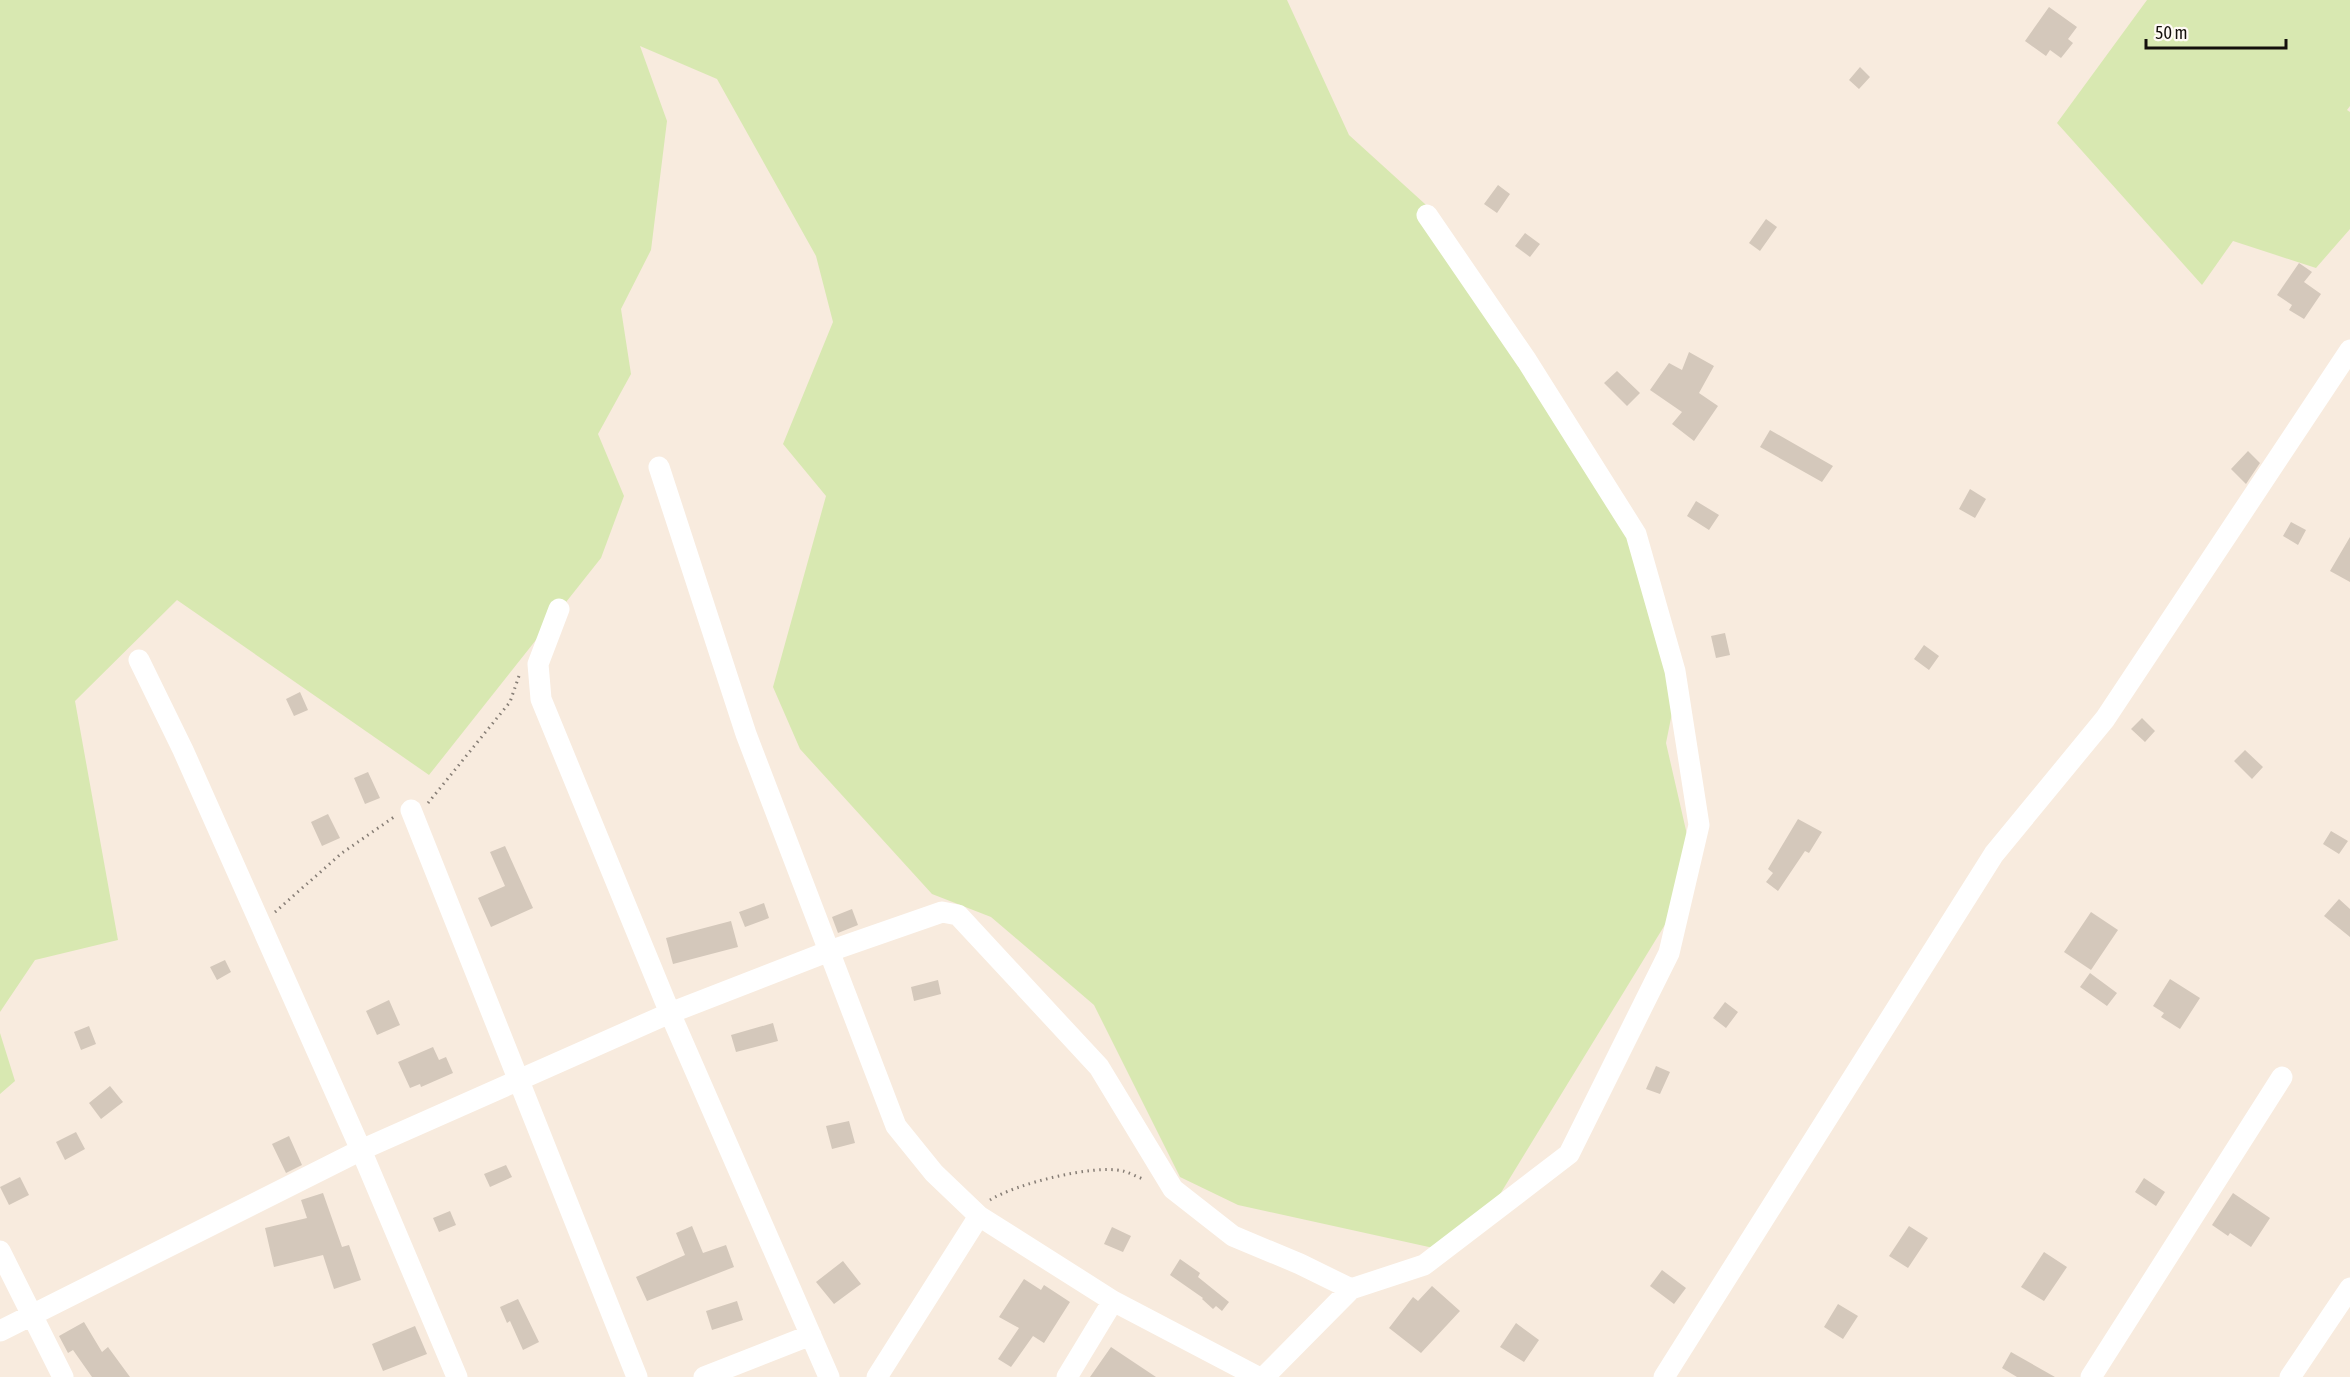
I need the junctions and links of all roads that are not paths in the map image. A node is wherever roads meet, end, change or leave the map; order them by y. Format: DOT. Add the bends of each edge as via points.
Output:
graph roads {
  1 [pos="1427,215"];
  2 [pos="2350,350"];
  3 [pos="659,467"];
  4 [pos="560,609"];
  5 [pos="140,660"];
  6 [pos="411,810"];
  7 [pos="827,952"];
  8 [pos="669,1013"];
  9 [pos="2282,1077"];
  10 [pos="520,1079"];
  11 [pos="361,1150"];
  12 [pos="979,1216"];
  13 [pos="0,1251"];
  14 [pos="2350,1288"];
  15 [pos="1351,1289"];
  16 [pos="1113,1301"];
  17 [pos="32,1315"];
  18 [pos="0,1331"];
  19 [pos="811,1335"];
  20 [pos="635,1376"];
  21 [pos="63,1377"];
  22 [pos="457,1377"];
  23 [pos="704,1377"];
  24 [pos="829,1377"];
  25 [pos="876,1377"];
  26 [pos="1067,1377"];
  27 [pos="1258,1377"];
  28 [pos="1264,1377"];
  29 [pos="1664,1377"];
  30 [pos="2091,1377"];
  31 [pos="2290,1377"];
  1 -- 15 [label="street" via="1527,361 1636,534 1675,671 1699,825 1669,952 1569,1154 1424,1265"];
  2 -- 29 [label="street" via="2105,719 1994,854"];
  3 -- 7 [label="street" via="746,734"];
  4 -- 8 [label="street" via="538,664 541,699"];
  5 -- 11 [label="street"];
  6 -- 10 [label="street"];
  7 -- 8 [label="street"];
  7 -- 12 [label="street" via="896,1126 934,1173"];
  7 -- 15 [label="street" via="942,912 957,915 1099,1067 1173,1189 1233,1236"];
  8 -- 10 [label="street"];
  8 -- 19 [label="street"];
  9 -- 30 [label="street"];
  10 -- 11 [label="street"];
  10 -- 20 [label="street"];
  11 -- 17 [label="street"];
  11 -- 22 [label="street"];
  12 -- 16 [label="street"];
  12 -- 25 [label="street"];
  13 -- 17 [label="street"];
  14 -- 31 [label="street"];
  15 -- 28 [label="street"];
  16 -- 26 [label="street"];
  16 -- 27 [label="street"];
  17 -- 18 [label="street"];
  17 -- 21 [label="street"];
  19 -- 23 [label="street"];
  19 -- 24 [label="street"];
}
